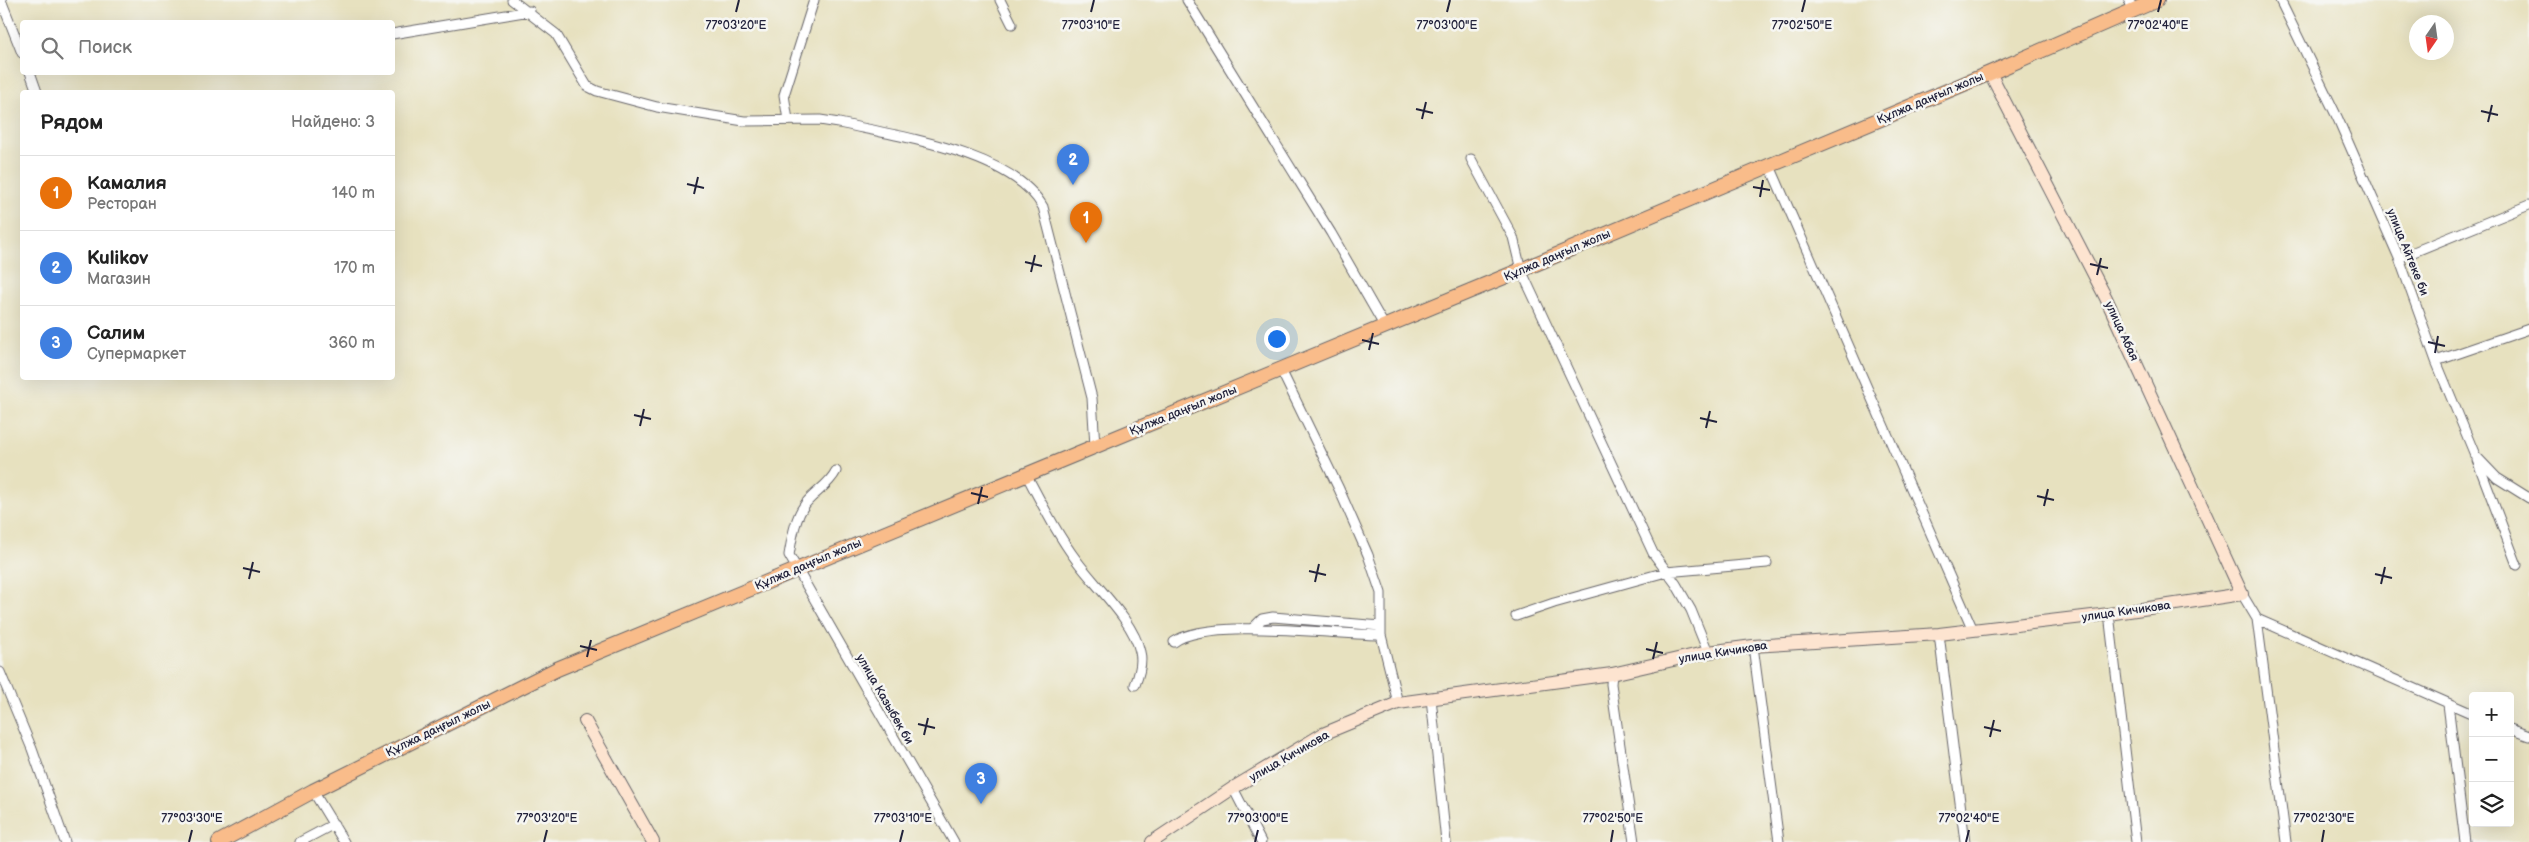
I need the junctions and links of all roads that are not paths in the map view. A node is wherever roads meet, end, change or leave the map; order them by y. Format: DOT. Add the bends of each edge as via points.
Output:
graph roads {
  1 [pos="1,0"];
  2 [pos="512,0"];
  3 [pos="814,0"];
  4 [pos="1000,0"];
  5 [pos="1186,0"];
  6 [pos="2157,0"];
  7 [pos="2280,0"];
  8 [pos="2131,5"];
  9 [pos="530,12"];
  10 [pos="1012,24"];
  11 [pos="395,34"];
  12 [pos="20,48"];
  13 [pos="1990,73"];
  14 [pos="31,75"];
  15 [pos="36,90"];
  16 [pos="788,120"];
  17 [pos="1472,159"];
  18 [pos="1770,166"];
  19 [pos="2529,205"];
  20 [pos="2399,258"];
  21 [pos="1521,270"];
  22 [pos="1385,327"];
  23 [pos="2529,329"];
  24 [pos="2436,361"];
  25 [pos="1281,370"];
  26 [pos="1095,446"];
  27 [pos="2475,455"];
  28 [pos="836,471"];
  29 [pos="1026,474"];
  30 [pos="2529,498"];
  31 [pos="1767,563"];
  32 [pos="2517,565"];
  33 [pos="795,569"];
  34 [pos="1666,572"];
  35 [pos="2242,594"];
  36 [pos="2109,614"];
  37 [pos="1516,616"];
  38 [pos="2256,619"];
  39 [pos="1381,630"];
  40 [pos="1973,630"];
  41 [pos="1939,634"];
  42 [pos="1174,642"];
  43 [pos="1754,646"];
  44 [pos="1708,652"];
  45 [pos="0,672"];
  46 [pos="1612,674"];
  47 [pos="1135,685"];
  48 [pos="1431,698"];
  49 [pos="1398,703"];
  50 [pos="2448,704"];
  51 [pos="2469,712"];
  52 [pos="585,721"];
  53 [pos="2514,730"];
  54 [pos="2529,736"];
  55 [pos="1233,788"];
  56 [pos="313,790"];
  57 [pos="334,824"];
  58 [pos="65,842"];
  59 [pos="219,842"];
  60 [pos="300,842"];
  61 [pos="344,842"];
  62 [pos="653,842"];
  63 [pos="954,842"];
  64 [pos="1152,842"];
  65 [pos="1262,842"];
  66 [pos="1446,842"];
  67 [pos="1634,842"];
  68 [pos="1779,842"];
  69 [pos="1964,842"];
  70 [pos="2136,842"];
  71 [pos="2286,842"];
  72 [pos="2465,842"];
  1 -- 12 [label="street"];
  2 -- 9 [label="street"];
  3 -- 16 [label="street" via="784,95"];
  4 -- 10 [label="street"];
  5 -- 22 [label="street" via="1331,233"];
  6 -- 8 [label="main road, Құлжа даңғыл жолы"];
  7 -- 20 [label="street, улица Айтеке би" via="2334,111"];
  8 -- 13 [label="main road, Құлжа даңғыл жолы"];
  9 -- 11 [label="street"];
  9 -- 16 [label="street" via="556,34 587,86 597,92 657,107 744,121"];
  13 -- 18 [label="main road, Құлжа даңғыл жолы"];
  13 -- 35 [label="street, улица Абая" via="2106,298"];
  14 -- 15 [label="street"];
  16 -- 26 [label="street" via="839,123 950,148 1009,173 1036,194 1043,207 1092,398"];
  17 -- 21 [label="street" via="1513,237"];
  18 -- 21 [label="main road, Құлжа даңғыл жолы"];
  18 -- 40 [label="street"];
  19 -- 20 [label="street"];
  20 -- 24 [label="street, улица Айтеке би"];
  21 -- 22 [label="main road, Құлжа даңғыл жолы"];
  21 -- 34 [label="street" via="1653,553"];
  22 -- 25 [label="main road, Құлжа даңғыл жолы"];
  23 -- 24 [label="street"];
  24 -- 27 [label="street, улица Айтеке би"];
  25 -- 26 [label="main road, Құлжа даңғыл жолы"];
  25 -- 39 [label="street" via="1368,555 1381,593"];
  26 -- 29 [label="main road, Құлжа даңғыл жолы"];
  27 -- 30 [label="street, улица Айтеке би" via="2497,478"];
  27 -- 32 [label="street"];
  28 -- 33 [label="street" via="831,481 806,503 795,526 789,555"];
  29 -- 33 [label="main road, Құлжа даңғыл жолы"];
  29 -- 47 [label="street" via="1071,553 1120,614 1137,642 1141,653"];
  31 -- 34 [label="street"];
  33 -- 56 [label="main road, Құлжа даңғыл жолы" via="556,669"];
  33 -- 63 [label="street, улица Казыбек би"];
  34 -- 37 [label="street"];
  34 -- 44 [label="street" via="1692,610"];
  35 -- 36 [label="street, улица Кичикова"];
  35 -- 38 [label="street"];
  36 -- 40 [label="street, улица Кичикова"];
  36 -- 70 [label="street"];
  38 -- 50 [label="street"];
  38 -- 71 [label="street"];
  39 -- 42 [label="street" via="1253,628 1186,635"];
  39 -- 49 [label="street"];
  40 -- 41 [label="street, улица Кичикова"];
  41 -- 43 [label="street, улица Кичикова"];
  41 -- 69 [label="street"];
  43 -- 44 [label="street, улица Кичикова"];
  43 -- 68 [label="street"];
  44 -- 46 [label="street, улица Кичикова"];
  45 -- 58 [label="street"];
  46 -- 48 [label="street, улица Кичикова"];
  46 -- 67 [label="street"];
  48 -- 49 [label="street, улица Кичикова"];
  48 -- 66 [label="street"];
  49 -- 55 [label="street, улица Кичикова" via="1323,734"];
  50 -- 51 [label="street"];
  50 -- 72 [label="street"];
  52 -- 62 [label="street"];
  53 -- 54 [label="street"];
  55 -- 64 [label="street, улица Кичикова"];
  55 -- 65 [label="street"];
  56 -- 57 [label="street"];
  56 -- 59 [label="main road, Құлжа даңғыл жолы"];
  57 -- 60 [label="street"];
  57 -- 61 [label="street"];
}
